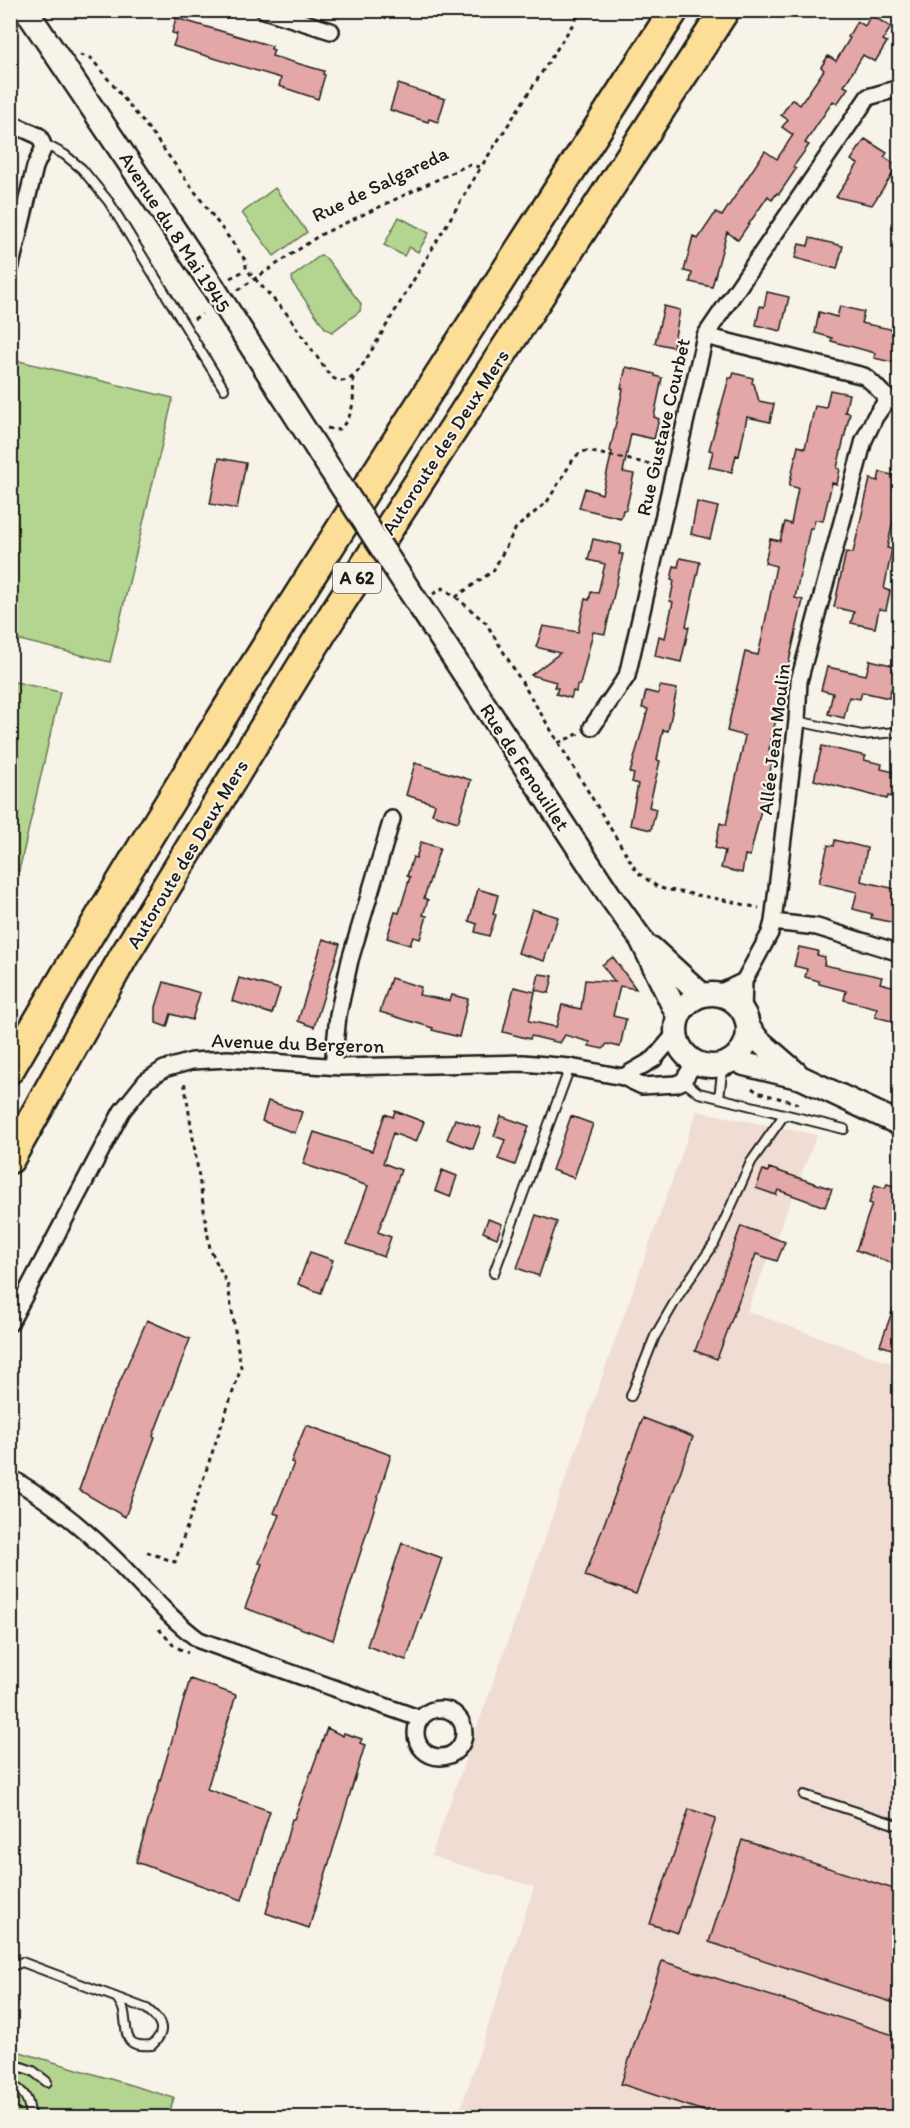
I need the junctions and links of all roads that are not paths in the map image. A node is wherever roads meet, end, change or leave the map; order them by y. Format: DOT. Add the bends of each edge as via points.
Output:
graph roads {
  1 [pos="26,10"];
  2 [pos="264,10"];
  3 [pos="674,10"];
  4 [pos="725,10"];
  5 [pos="331,31"];
  6 [pos="900,88"];
  7 [pos="10,123"];
  8 [pos="42,142"];
  9 [pos="10,269"];
  10 [pos="705,336"];
  11 [pos="224,388"];
  12 [pos="893,402"];
  13 [pos="321,455"];
  14 [pos="797,721"];
  15 [pos="592,727"];
  16 [pos="897,732"];
  17 [pos="392,819"];
  18 [pos="773,922"];
  19 [pos="641,939"];
  20 [pos="900,953"];
  21 [pos="744,981"];
  22 [pos="710,994"];
  23 [pos="746,1018"];
  24 [pos="677,1024"];
  25 [pos="729,1061"];
  26 [pos="333,1066"];
  27 [pos="570,1067"];
  28 [pos="10,1069"];
  29 [pos="689,1071"];
  30 [pos="623,1077"];
  31 [pos="802,1078"];
  32 [pos="719,1098"];
  33 [pos="784,1114"];
  34 [pos="900,1124"];
  35 [pos="844,1129"];
  36 [pos="10,1159"];
  37 [pos="494,1272"];
  38 [pos="10,1323"];
  39 [pos="631,1396"];
  40 [pos="10,1477"];
  41 [pos="421,1719"];
  42 [pos="804,1795"];
  43 [pos="900,1826"];
  44 [pos="10,1967"];
  45 [pos="117,1998"];
  46 [pos="10,2063"];
  47 [pos="47,2082"];
  48 [pos="10,2085"];
  49 [pos="29,2118"];
  1 -- 13 [label="main road, Avenue du 8 Mai 1945"];
  2 -- 5 [label="street"];
  3 -- 28 [label="highway, Autoroute des Deux Mers / A 62" via="308,578"];
  4 -- 36 [label="highway, Autoroute des Deux Mers / A 62" via="336,610 124,956"];
  6 -- 10 [label="street, Rue Gustave Courbet" via="868,97"];
  7 -- 8 [label="street"];
  8 -- 9 [label="street"];
  8 -- 11 [label="lane" via="82,169 109,202"];
  10 -- 12 [label="street" via="864,376"];
  10 -- 15 [label="street, Rue Gustave Courbet" via="627,676"];
  12 -- 14 [label="street, Allée Jean Moulin" via="875,417 864,440 798,681"];
  13 -- 19 [label="main road, Rue de Fenouillet, bridge"];
  14 -- 16 [label="lane" via="862,735"];
  14 -- 18 [label="street, Allée Jean Moulin"];
  17 -- 26 [label="street" via="350,960"];
  18 -- 20 [label="street" via="817,927"];
  18 -- 21 [label="street, Allée Jean Moulin"];
  19 -- 22 [label="main road, Rue de Fenouillet"];
  19 -- 24 [label="main road, Rue de Fenouillet"];
  21 -- 22 [label="street"];
  21 -- 23 [label="street, Allée Jean Moulin"];
  22 -- 23 [label="main road, Rue de Fenouillet" via="734,1001"];
  22 -- 24 [label="main road" via="688,1003"];
  23 -- 25 [label="main road" via="745,1045"];
  23 -- 31 [label="main road, Rue de Fenouillet" via="758,1040"];
  24 -- 29 [label="main road, Rue de Fenouillet"];
  24 -- 30 [label="street" via="654,1059"];
  25 -- 29 [label="main road, Rue de Fenouillet"];
  25 -- 31 [label="main road, Rue de Fenouillet"];
  25 -- 32 [label="lane"];
  26 -- 27 [label="street, Avenue du Bergeron" via="499,1062"];
  26 -- 38 [label="street, Avenue du Bergeron" via="228,1059 192,1061 161,1071 146,1081 122,1111"];
  27 -- 30 [label="street, Avenue du Bergeron"];
  27 -- 37 [label="lane"];
  29 -- 30 [label="street, Avenue du Bergeron" via="676,1084 642,1086"];
  29 -- 32 [label="lane" via="699,1093"];
  31 -- 34 [label="main road, Rue de Fenouillet"];
  32 -- 33 [label="lane"];
  33 -- 35 [label="lane"];
  33 -- 39 [label="lane" via="751,1162 714,1244 655,1336"];
  40 -- 41 [label="street" via="68,1516 199,1640"];
  42 -- 43 [label="lane"];
  44 -- 45 [label="lane" via="22,1962"];
  45 -- 45 [label="lane" via="147,2009 158,2018 160,2038 152,2045 130,2042 125,2033 124,2010"];
  46 -- 47 [label="lane"];
  48 -- 49 [label="lane" via="26,2097"];
}
